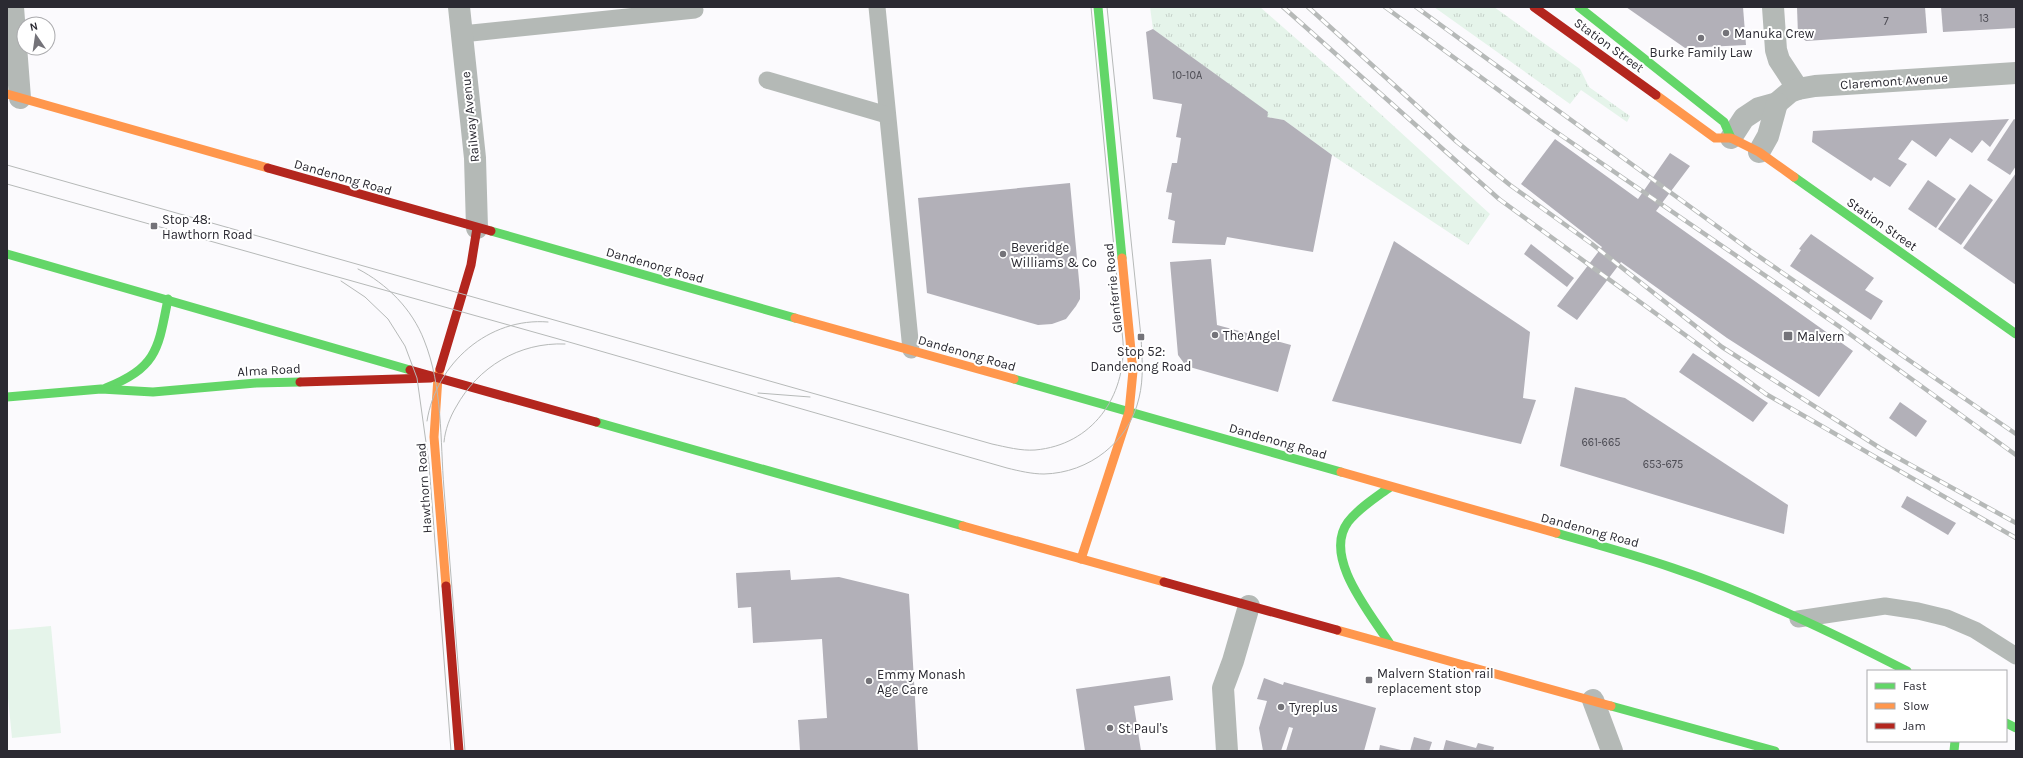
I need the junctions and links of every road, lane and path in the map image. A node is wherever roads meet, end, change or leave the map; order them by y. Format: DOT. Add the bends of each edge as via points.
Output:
graph roads {
  1 [pos="13,7"];
  2 [pos="459,7"];
  3 [pos="877,7"];
  4 [pos="1098,7"];
  5 [pos="1534,7"];
  6 [pos="1579,7"];
  7 [pos="1773,7"];
  8 [pos="695,10"];
  9 [pos="462,34"];
  10 [pos="2016,73"];
  11 [pos="767,80"];
  12 [pos="1798,89"];
  13 [pos="13,96"];
  14 [pos="1777,103"];
  15 [pos="887,115"];
  16 [pos="1731,138"];
  17 [pos="1758,152"];
  18 [pos="477,228"];
  19 [pos="7,254"];
  20 [pos="168,299"];
  21 [pos="2016,334"];
  22 [pos="911,350"];
  23 [pos="438,378"];
  24 [pos="102,389"];
  25 [pos="7,397"];
  26 [pos="1129,412"];
  27 [pos="1390,487"];
  28 [pos="1081,559"];
  29 [pos="1249,606"];
  30 [pos="1798,619"];
  31 [pos="1975,630"];
  32 [pos="2016,641"];
  33 [pos="1390,644"];
  34 [pos="2016,656"];
  35 [pos="1905,670"];
  36 [pos="1593,700"];
  37 [pos="2007,724"];
  38 [pos="2016,728"];
  39 [pos="459,751"];
  40 [pos="1227,751"];
  41 [pos="1612,751"];
  42 [pos="1776,751"];
  1 -- 13 [label="street"];
  2 -- 9 [label="street, Railway Avenue"];
  3 -- 15 [label="lane"];
  4 -- 26 [label="main road, Glenferrie Road" via="1131,341 1132,390"];
  5 -- 16 [label="main road, Station Street" via="1716,138"];
  6 -- 16 [label="main road, Station Street" via="1724,122"];
  7 -- 12 [label="street" via="1779,60"];
  8 -- 9 [label="lane"];
  9 -- 18 [label="street, Railway Avenue" via="475,158"];
  10 -- 12 [label="street, Claremont Avenue"];
  11 -- 15 [label="lane"];
  12 -- 14 [label="street, Claremont Avenue"];
  13 -- 18 [label="main road, Dandenong Road"];
  14 -- 16 [label="street, Claremont Avenue" via="1759,108 1744,118"];
  14 -- 17 [label="street" via="1768,136"];
  15 -- 22 [label="lane"];
  16 -- 17 [label="main road, Station Street"];
  17 -- 21 [label="main road, Station Street"];
  18 -- 22 [label="main road, Dandenong Road"];
  18 -- 23 [label="main road, Hawthorn Road" via="471,265"];
  19 -- 20 [label="main road"];
  20 -- 23 [label="main road"];
  20 -- 24 [label="main road, Alma Road" via="162,333 150,363 128,379"];
  22 -- 26 [label="main road, Dandenong Road"];
  23 -- 24 [label="main road, Alma Road" via="264,382 153,392"];
  23 -- 28 [label="main road"];
  23 -- 39 [label="main road, Hawthorn Road" via="434,455"];
  24 -- 25 [label="main road, Alma Road"];
  26 -- 27 [label="main road, Dandenong Road"];
  26 -- 28 [label="main road, Glenferrie Road"];
  27 -- 30 [label="main road, Dandenong Road" via="1690,573 1738,591"];
  27 -- 33 [label="main road" via="1356,512 1342,532 1338,544 1340,559 1347,576"];
  28 -- 29 [label="main road"];
  29 -- 33 [label="main road"];
  29 -- 40 [label="street" via="1223,688"];
  30 -- 31 [label="lane" via="1885,606 1930,613"];
  30 -- 35 [label="main road, Dandenong Road"];
  31 -- 32 [label="lane"];
  31 -- 34 [label="lane"];
  33 -- 36 [label="main road"];
  36 -- 41 [label="street"];
  36 -- 42 [label="main road"];
  37 -- 38 [label="main road"];
}
